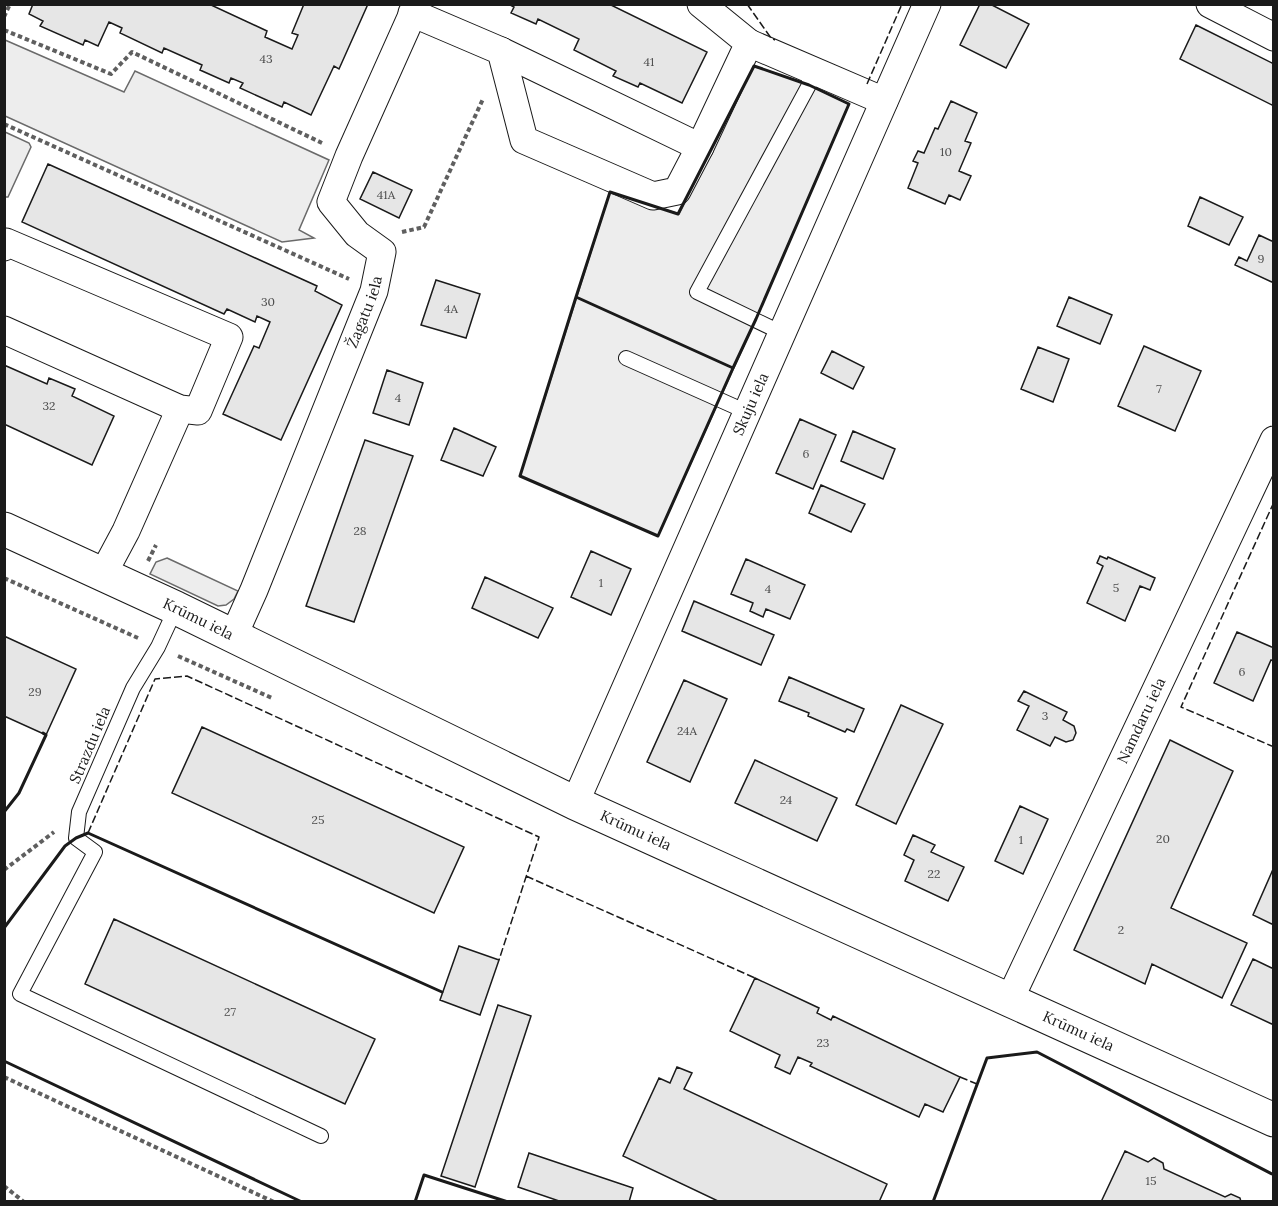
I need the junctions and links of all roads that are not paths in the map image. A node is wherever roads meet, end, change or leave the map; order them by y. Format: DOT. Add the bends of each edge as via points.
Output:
graph roads {
  1 [pos="701,4"];
  2 [pos="927,4"];
  3 [pos="1210,4"];
  4 [pos="414,9"];
  5 [pos="1274,37"];
  6 [pos="749,43"];
  7 [pos="501,51"];
  8 [pos="809,70"];
  9 [pos="884,101"];
  10 [pos="700,147"];
  11 [pos="4,247"];
  12 [pos="4,330"];
  13 [pos="782,333"];
  14 [pos="626,358"];
  15 [pos="180,409"];
  16 [pos="747,412"];
  17 [pos="1274,440"];
  18 [pos="4,529"];
  19 [pos="103,574"];
  20 [pos="176,608"];
  21 [pos="233,637"];
  22 [pos="575,803"];
  23 [pos="1009,1001"];
  24 [pos="1274,1120"];
  25 [pos="321,1136"];
  1 -- 6 [label="street"];
  2 -- 9 [label="street, Skuju iela"];
  3 -- 5 [label="street"];
  4 -- 7 [label="street"];
  4 -- 21 [label="street, Žagatu iela" via="331,202 357,234 382,252 374,291"];
  6 -- 8 [label="street"];
  6 -- 10 [label="street"];
  7 -- 10 [label="street"];
  7 -- 10 [label="street" via="524,140 653,196 677,191"];
  8 -- 9 [label="street"];
  8 -- 13 [label="lane" via="808,85 697,292"];
  9 -- 13 [label="street, Skuju iela"];
  11 -- 15 [label="street" via="6,242 229,337 198,411"];
  12 -- 15 [label="street"];
  13 -- 16 [label="street, Skuju iela"];
  14 -- 16 [label="lane"];
  15 -- 19 [label="street"];
  16 -- 22 [label="street, Skuju iela"];
  17 -- 23 [label="street, Namdaru iela"];
  18 -- 19 [label="street, Krūmu iela"];
  19 -- 20 [label="street, Krūmu iela"];
  20 -- 21 [label="street, Krūmu iela"];
  20 -- 25 [label="lane, Strazdu iela" via="133,688 79,812 76,838 95,852 20,994"];
  21 -- 22 [label="street, Krūmu iela"];
  22 -- 23 [label="street, Krūmu iela"];
  23 -- 24 [label="street, Krūmu iela"];
}
